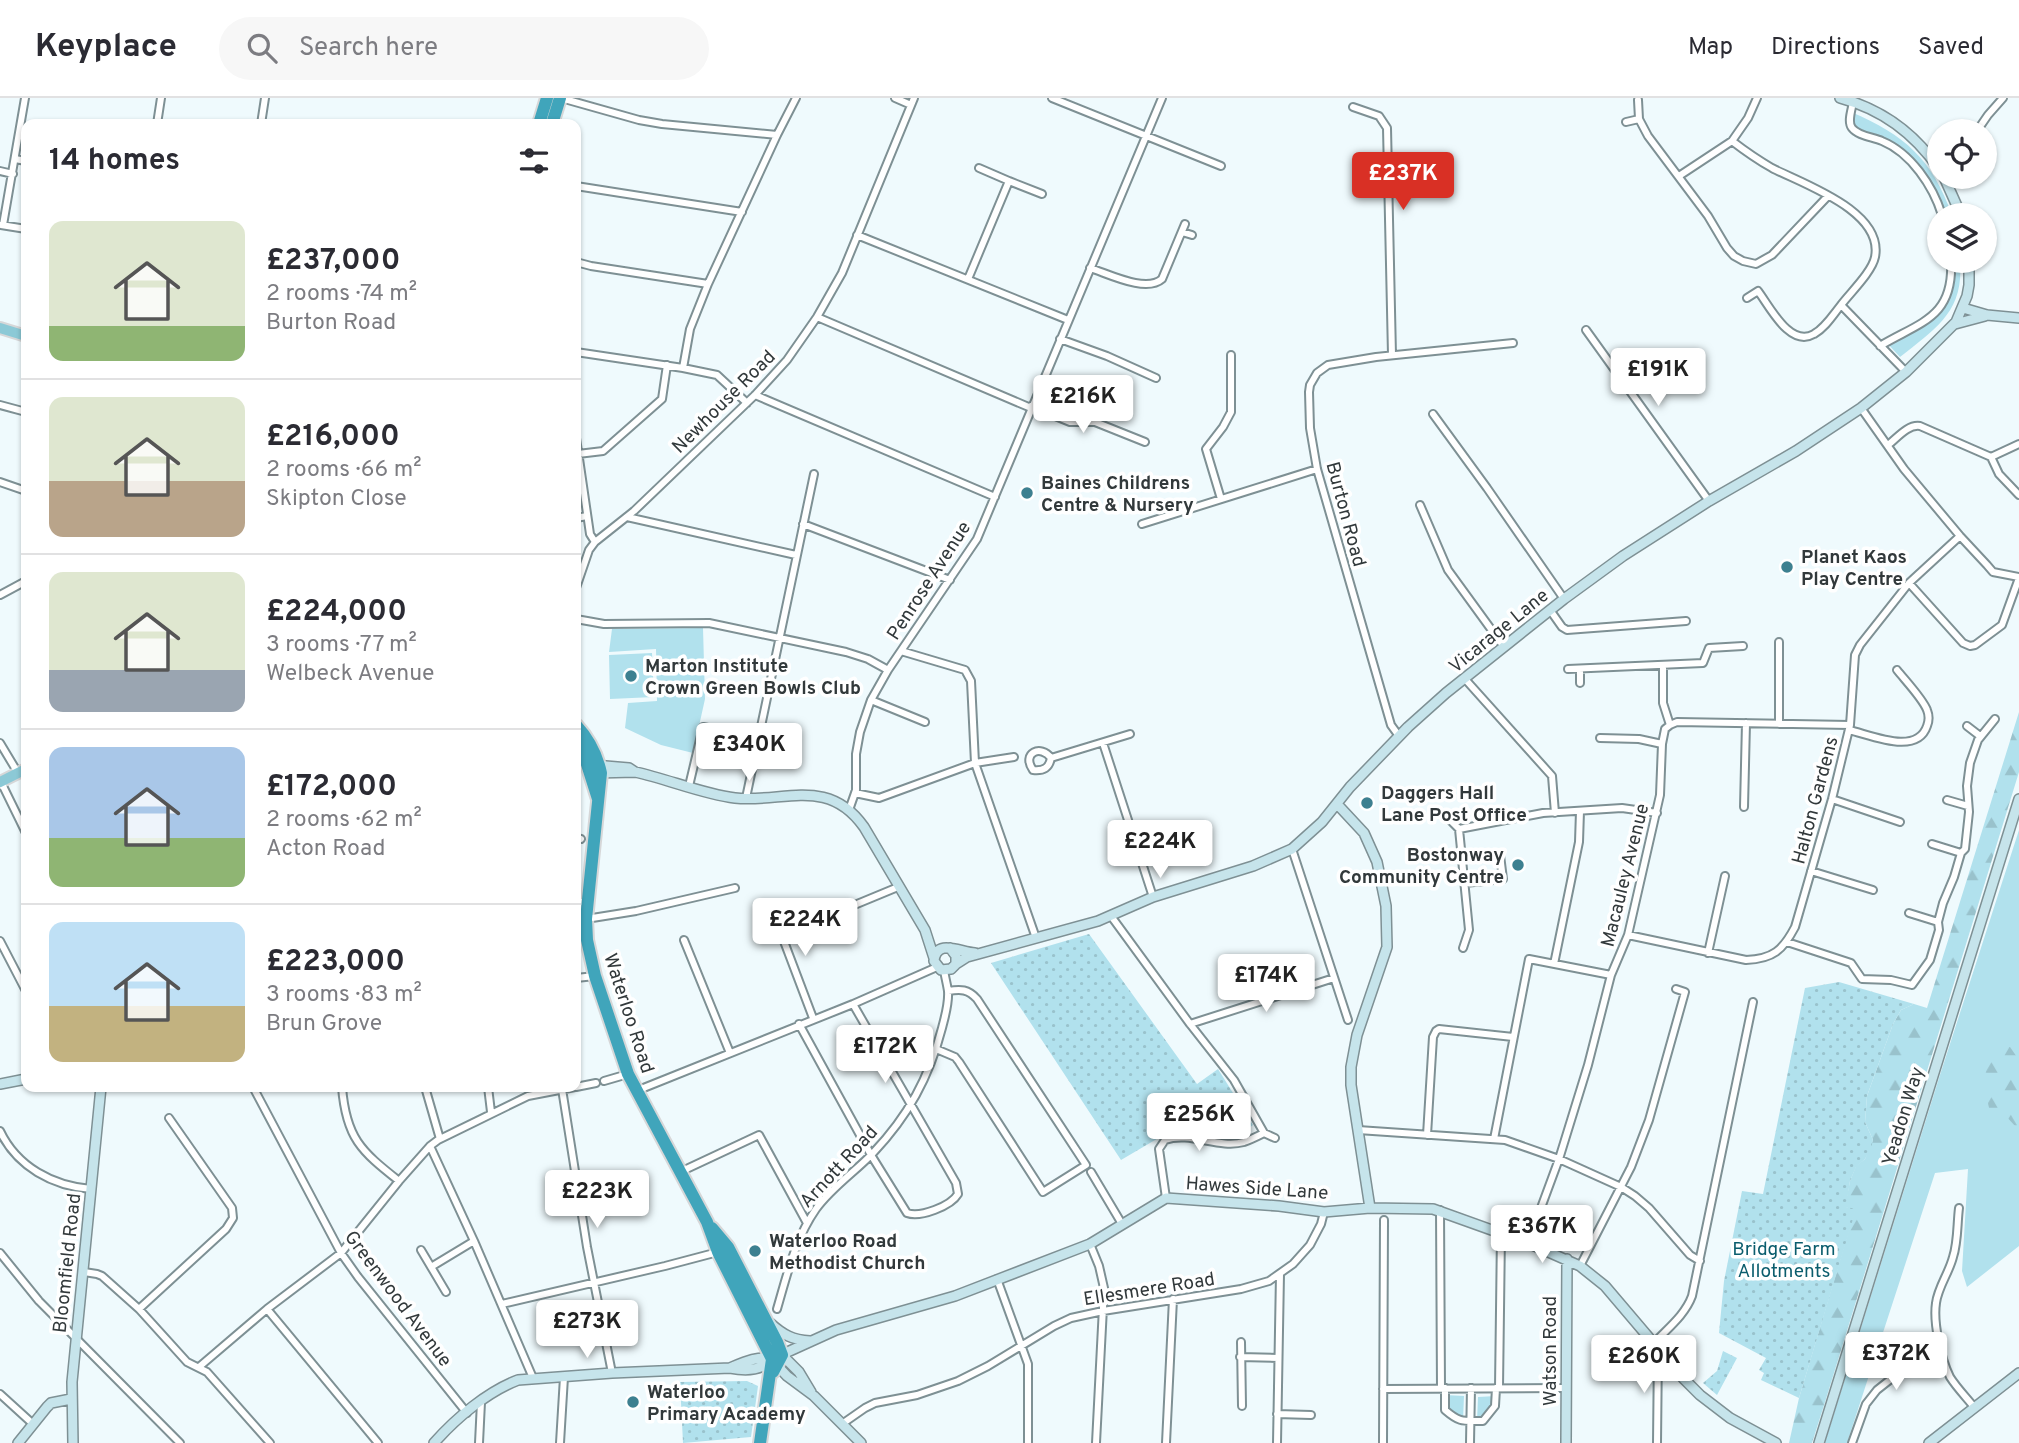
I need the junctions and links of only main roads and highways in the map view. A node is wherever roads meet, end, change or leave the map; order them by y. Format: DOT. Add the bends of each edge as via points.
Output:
graph roads {
  1 [pos="547,98"];
  2 [pos="561,98"];
  3 [pos="541,119"];
  4 [pos="554,119"];
  5 [pos="0,328"];
  6 [pos="21,334"];
  7 [pos="581,732"];
  8 [pos="581,747"];
  9 [pos="594,769"];
  10 [pos="21,772"];
  11 [pos="0,782"];
  12 [pos="582,902"];
  13 [pos="723,1250"];
  14 [pos="777,1360"];
  15 [pos="760,1443"];
  1 -- 3 [label="highway"];
  2 -- 4 [label="highway"];
  5 -- 6 [label="main road"];
  7 -- 9 [label="highway" via="588,741"];
  8 -- 9 [label="highway, Waterloo Road"];
  9 -- 12 [label="highway, Waterloo Road" via="598,799"];
  10 -- 11 [label="main road"];
  12 -- 13 [label="highway, Waterloo Road" via="595,976 628,1074"];
  13 -- 14 [label="highway, Waterloo Road"];
  13 -- 14 [label="highway, Waterloo Road" via="764,1317"];
  14 -- 15 [label="highway"];
}
